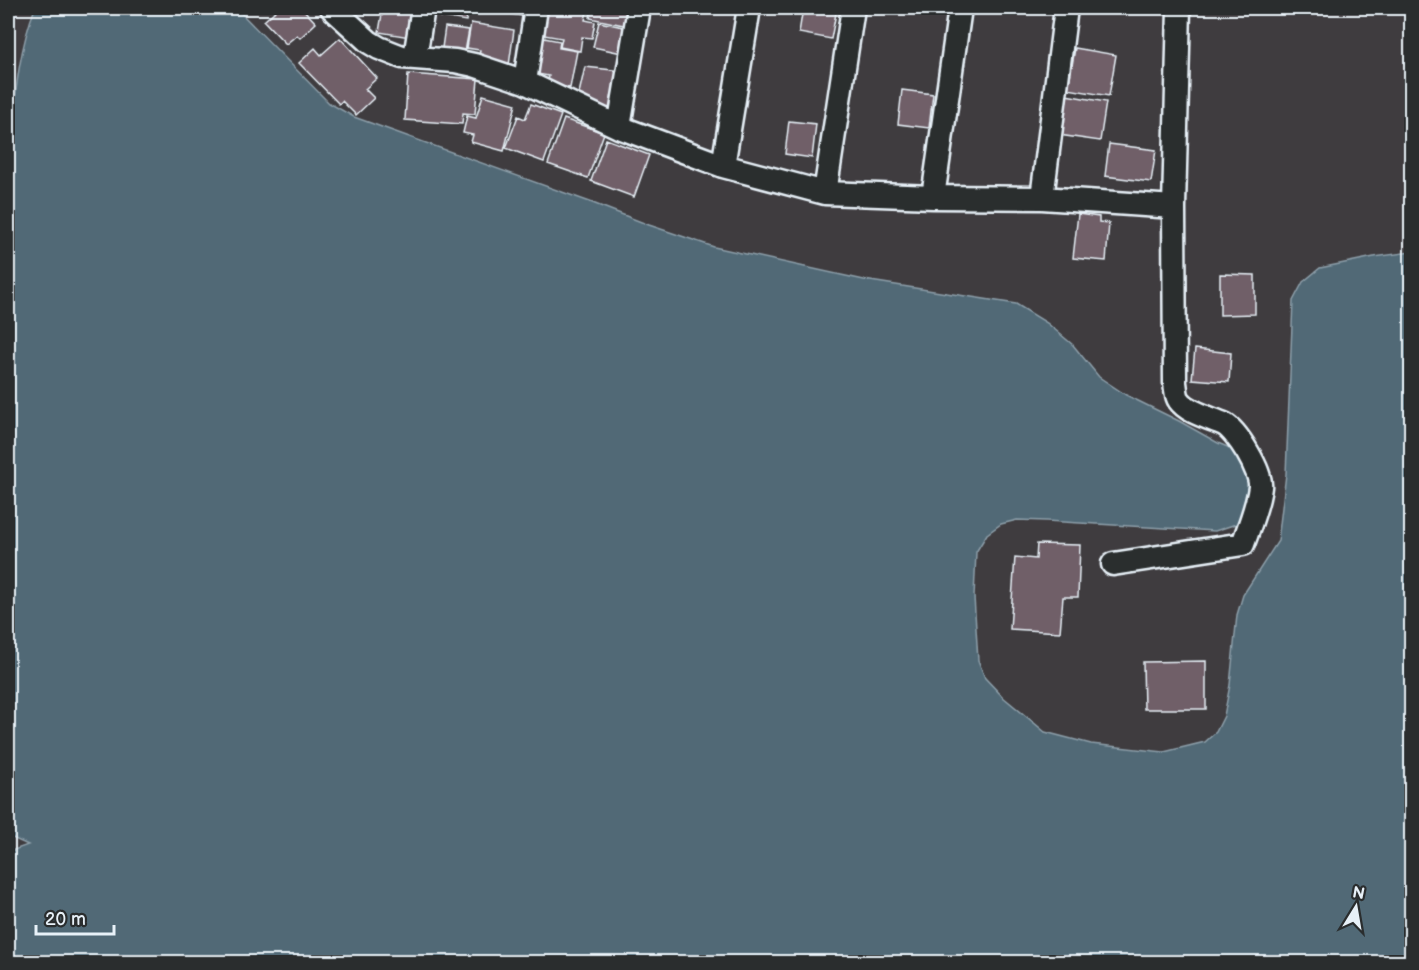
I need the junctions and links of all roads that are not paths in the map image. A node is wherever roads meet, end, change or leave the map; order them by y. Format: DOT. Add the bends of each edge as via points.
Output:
graph roads {
  1 [pos="332,8"];
  2 [pos="423,8"];
  3 [pos="536,8"];
  4 [pos="639,8"];
  5 [pos="749,8"];
  6 [pos="852,8"];
  7 [pos="960,8"];
  8 [pos="1066,8"];
  9 [pos="1179,8"];
  10 [pos="416,57"];
  11 [pos="525,82"];
  12 [pos="619,127"];
  13 [pos="723,166"];
  14 [pos="825,193"];
  15 [pos="933,197"];
  16 [pos="1042,198"];
  17 [pos="1174,207"];
  18 [pos="1113,564"];
  1 -- 10 [label="street" via="379,48 402,57"];
  2 -- 10 [label="street"];
  3 -- 11 [label="street"];
  4 -- 12 [label="street"];
  5 -- 13 [label="street"];
  6 -- 14 [label="street"];
  7 -- 15 [label="street"];
  8 -- 16 [label="street"];
  9 -- 17 [label="street"];
  10 -- 11 [label="street" via="474,65"];
  11 -- 12 [label="street"];
  12 -- 13 [label="street"];
  13 -- 14 [label="street"];
  14 -- 15 [label="street"];
  15 -- 16 [label="street"];
  16 -- 17 [label="street"];
  17 -- 18 [label="street" via="1174,383 1179,400 1193,412 1227,425 1250,456 1260,484 1243,544"];
}
